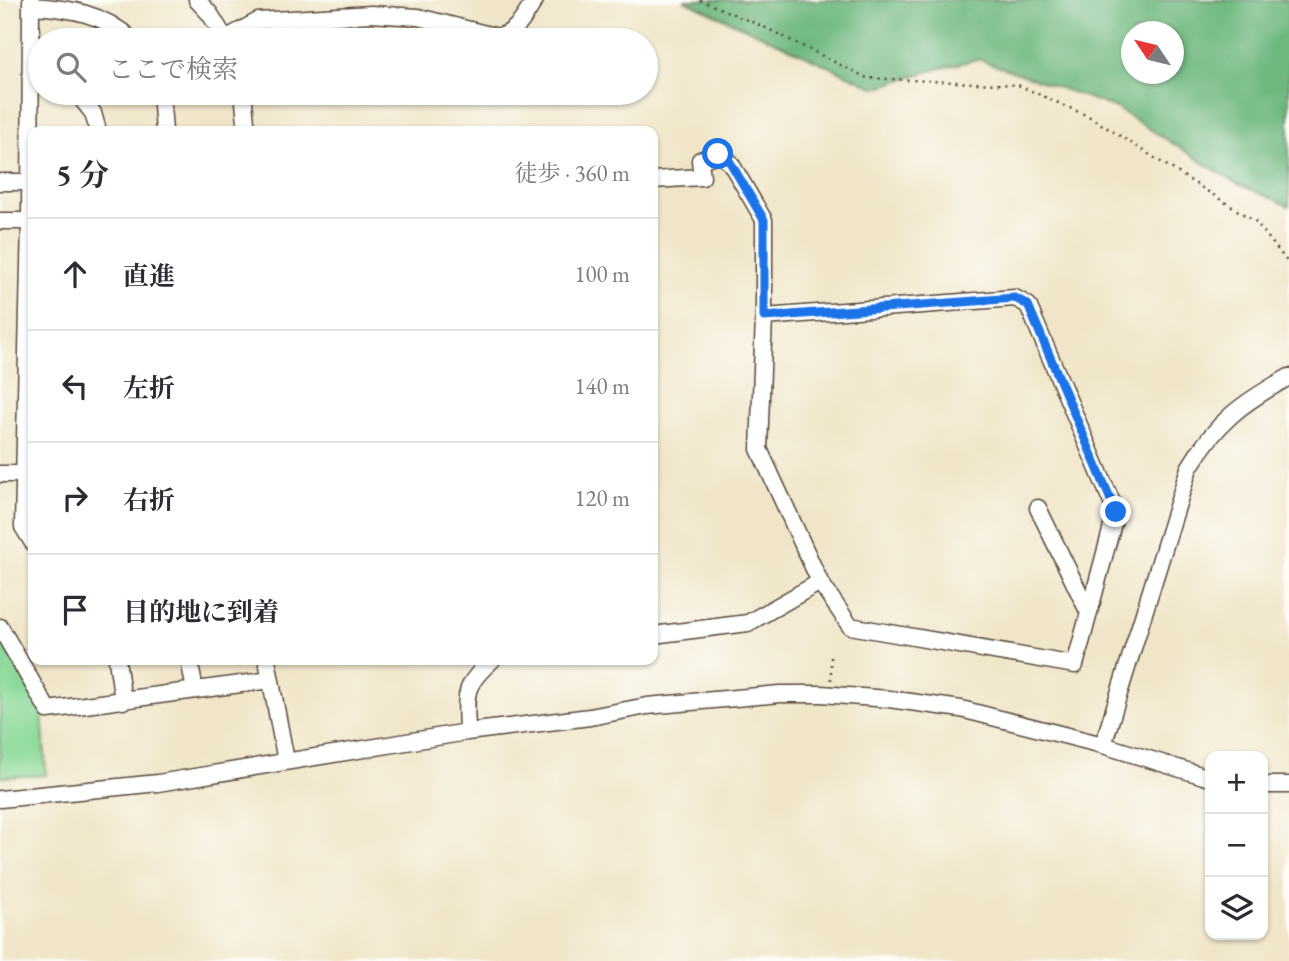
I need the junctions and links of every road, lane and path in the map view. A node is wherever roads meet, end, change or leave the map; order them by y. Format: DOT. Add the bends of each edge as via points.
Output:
graph roads {
  1 [pos="197,0"];
  2 [pos="535,0"];
  3 [pos="700,0"];
  4 [pos="31,3"];
  5 [pos="32,28"];
  6 [pos="116,28"];
  7 [pos="218,28"];
  8 [pos="246,28"];
  9 [pos="464,28"];
  10 [pos="516,28"];
  11 [pos="33,105"];
  12 [pos="87,105"];
  13 [pos="162,105"];
  14 [pos="244,105"];
  15 [pos="33,126"];
  16 [pos="97,126"];
  17 [pos="164,126"];
  18 [pos="246,126"];
  19 [pos="658,180"];
  20 [pos="0,182"];
  21 [pos="28,183"];
  22 [pos="0,220"];
  23 [pos="28,221"];
  24 [pos="1289,264"];
  25 [pos="764,317"];
  26 [pos="1289,377"];
  27 [pos="28,380"];
  28 [pos="0,474"];
  29 [pos="23,474"];
  30 [pos="1038,508"];
  31 [pos="28,535"];
  32 [pos="820,582"];
  33 [pos="1089,613"];
  34 [pos="0,627"];
  35 [pos="658,634"];
  36 [pos="831,657"];
  37 [pos="118,665"];
  38 [pos="190,665"];
  39 [pos="268,665"];
  40 [pos="487,665"];
  41 [pos="270,680"];
  42 [pos="195,690"];
  43 [pos="831,695"];
  44 [pos="123,701"];
  45 [pos="467,733"];
  46 [pos="1103,745"];
  47 [pos="286,761"];
  48 [pos="1205,776"];
  49 [pos="1268,785"];
  50 [pos="1289,785"];
  51 [pos="0,799"];
  1 -- 7 [label="street"];
  2 -- 10 [label="street"];
  3 -- 24 [label="path" via="867,78 1018,85 1090,117 1256,222"];
  4 -- 5 [label="street"];
  4 -- 6 [label="street" via="94,15"];
  8 -- 9 [label="street" via="258,21 395,14"];
  11 -- 15 [label="street"];
  12 -- 16 [label="street"];
  13 -- 17 [label="street"];
  14 -- 18 [label="street"];
  19 -- 25 [label="street" via="702,177 700,160 718,154 730,162 764,220"];
  20 -- 21 [label="street"];
  22 -- 23 [label="street"];
  25 -- 32 [label="street" via="759,449"];
  25 -- 33 [label="street" via="1015,298 1028,305 1116,512"];
  26 -- 46 [label="street" via="1228,417 1189,468"];
  27 -- 29 [label="street"];
  28 -- 29 [label="street"];
  29 -- 31 [label="street" via="23,527"];
  30 -- 33 [label="street"];
  32 -- 33 [label="street" via="850,626 1075,665"];
  32 -- 35 [label="street" via="748,623"];
  34 -- 44 [label="street" via="48,710"];
  36 -- 43 [label="path"];
  37 -- 44 [label="street"];
  38 -- 42 [label="street"];
  39 -- 41 [label="street"];
  40 -- 45 [label="street" via="467,692"];
  41 -- 42 [label="street"];
  41 -- 47 [label="street"];
  42 -- 44 [label="street"];
  43 -- 45 [label="street" via="708,699"];
  43 -- 46 [label="street" via="961,709"];
  45 -- 47 [label="street"];
  46 -- 48 [label="street"];
  47 -- 51 [label="street" via="158,783"];
  49 -- 50 [label="street"];
}
